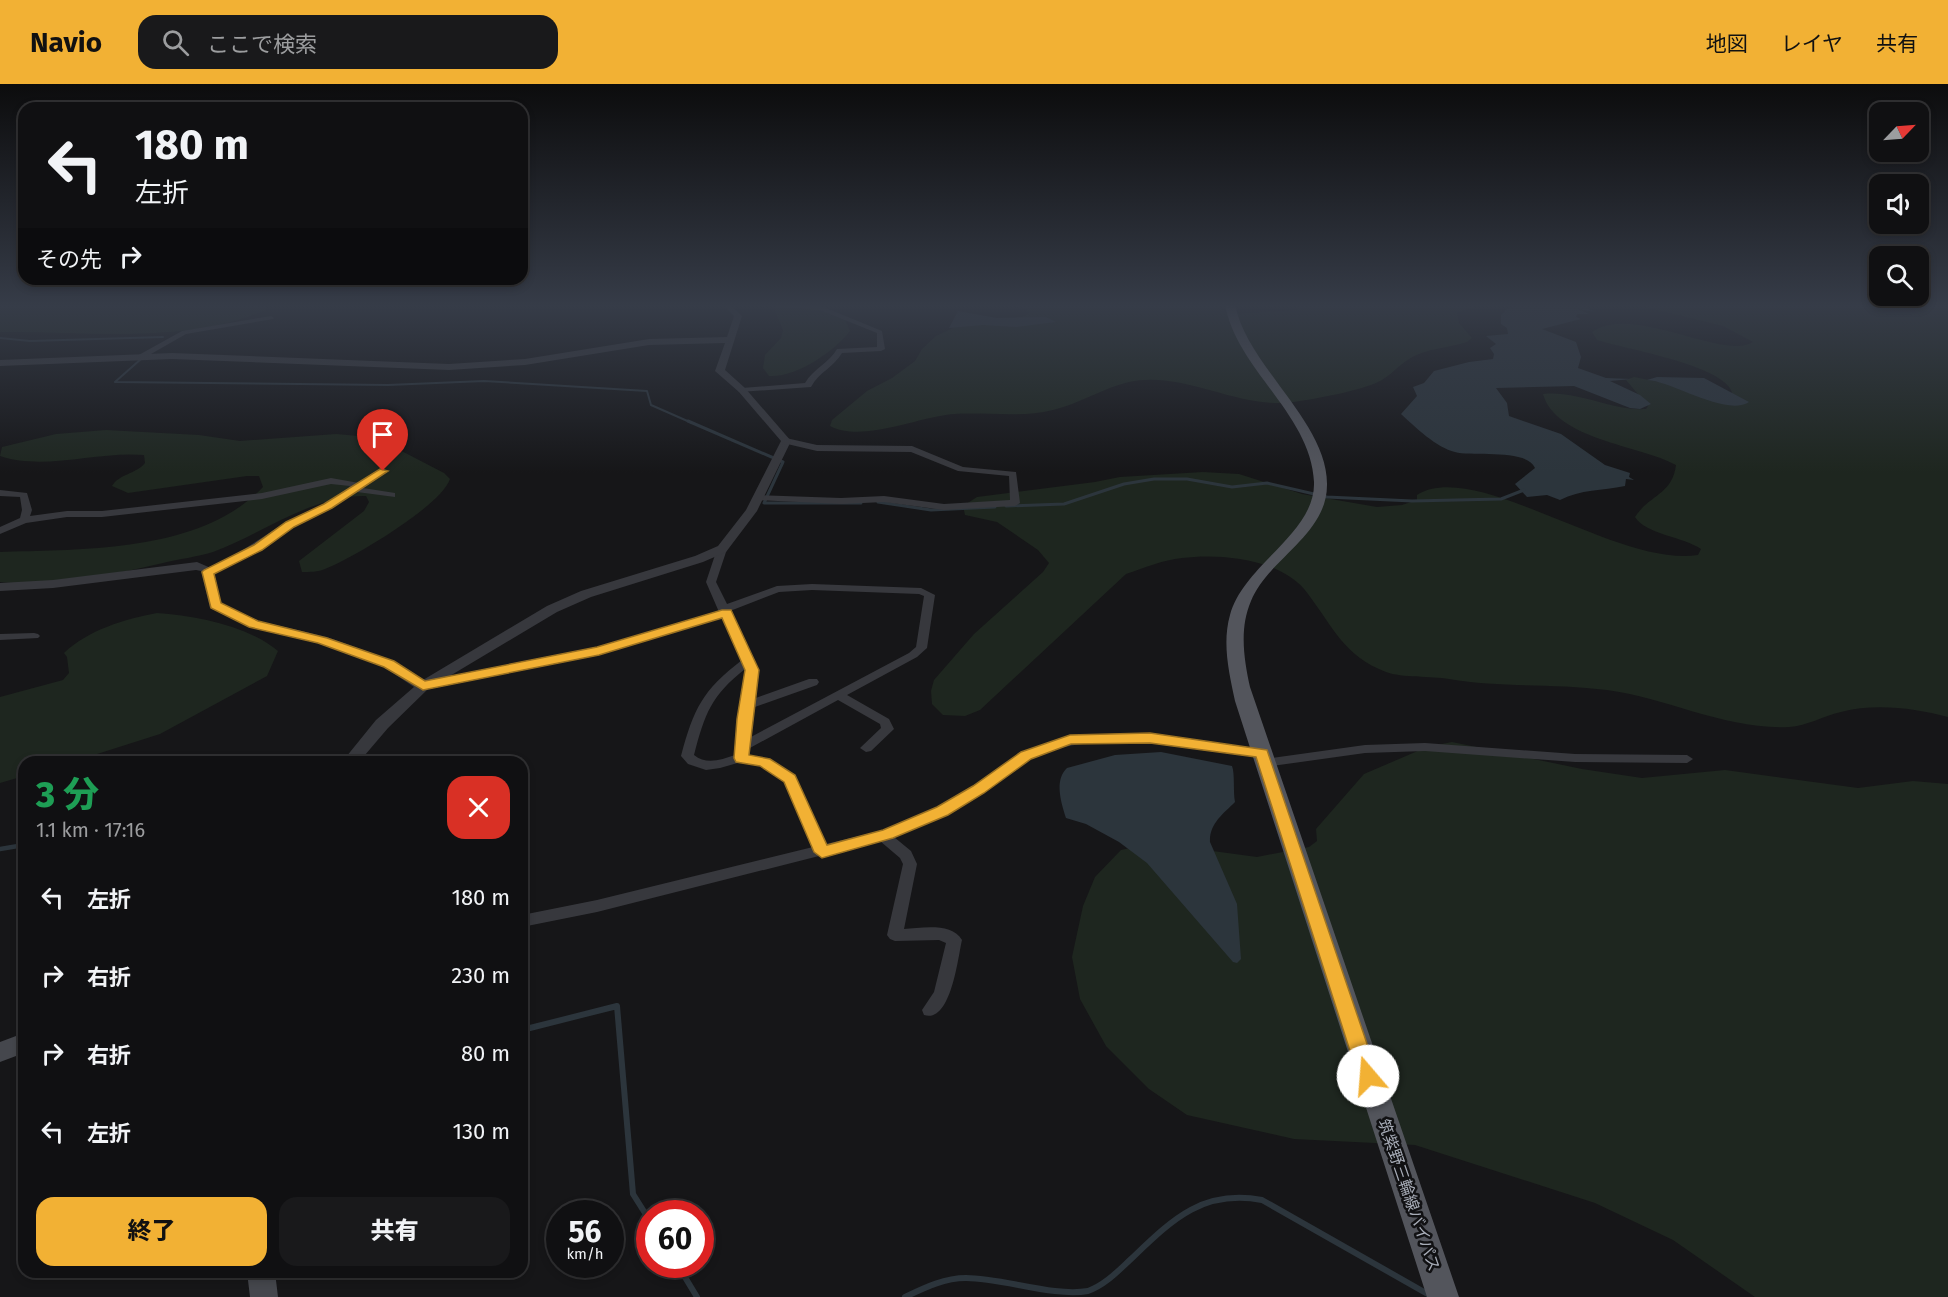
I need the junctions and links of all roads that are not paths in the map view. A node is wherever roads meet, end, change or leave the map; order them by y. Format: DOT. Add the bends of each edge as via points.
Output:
graph roads {
  1 [pos="48,361"];
  2 [pos="259,361"];
  3 [pos="530,361"];
  4 [pos="724,361"];
  5 [pos="835,361"];
  6 [pos="1257,361"];
  7 [pos="0,363"];
  8 [pos="742,390"];
  9 [pos="786,441"];
  10 [pos="383,471"];
  11 [pos="355,489"];
  12 [pos="0,493"];
  13 [pos="392,495"];
  14 [pos="758,498"];
  15 [pos="24,520"];
  16 [pos="0,531"];
  17 [pos="722,549"];
  18 [pos="208,572"];
  19 [pos="0,587"];
  20 [pos="725,611"];
  21 [pos="34,636"];
  22 [pos="0,637"];
  23 [pos="749,660"];
  24 [pos="813,682"];
  25 [pos="423,686"];
  26 [pos="840,696"];
  27 [pos="746,706"];
  28 [pos="866,748"];
  29 [pos="742,752"];
  30 [pos="355,756"];
  31 [pos="1264,758"];
  32 [pos="1687,759"];
  33 [pos="883,836"];
  34 [pos="822,852"];
  35 [pos="528,920"];
  36 [pos="930,1010"];
  37 [pos="18,1045"];
  38 [pos="0,1052"];
  39 [pos="262,1278"];
  40 [pos="264,1297"];
  41 [pos="1443,1297"];
  1 -- 7 [label="street"];
  2 -- 3 [label="street" via="449,368"];
  4 -- 8 [label="street" via="720,371"];
  5 -- 8 [label="street" via="811,378 808,385"];
  6 -- 31 [label="main road, 筑紫野三輪線バイパス" via="1305,438 1321,478 1309,520 1250,588 1238,615 1236,667"];
  8 -- 9 [label="street"];
  9 -- 14 [label="street"];
  9 -- 14 [label="street" via="817,448 912,449 961,469 1013,474 1015,503 944,507 884,499"];
  10 -- 11 [label="street"];
  11 -- 13 [label="street"];
  11 -- 15 [label="street" via="355,484 337,480 262,496"];
  11 -- 18 [label="street" via="290,524 258,548"];
  12 -- 15 [label="street" via="24,495"];
  14 -- 17 [label="street"];
  15 -- 16 [label="street"];
  17 -- 20 [label="street" via="711,582"];
  17 -- 25 [label="street" via="552,609"];
  18 -- 19 [label="street" via="197,566 171,567 53,585"];
  18 -- 25 [label="street" via="215,605 254,624 322,640 389,664"];
  20 -- 23 [label="street"];
  20 -- 25 [label="street" via="599,651"];
  20 -- 26 [label="street" via="764,592 801,587 921,591 930,595 921,648"];
  21 -- 22 [label="street"];
  23 -- 27 [label="street" via="752,681"];
  23 -- 29 [label="street" via="706,700 694,723 687,756 704,766"];
  24 -- 27 [label="street"];
  25 -- 30 [label="street"];
  26 -- 28 [label="street" via="885,722 888,729"];
  26 -- 29 [label="street"];
  27 -- 29 [label="street"];
  29 -- 34 [label="street" via="790,779"];
  31 -- 32 [label="street" via="1425,747 1575,758"];
  31 -- 33 [label="street" via="1150,738 1070,740 1026,755 943,811"];
  31 -- 41 [label="main road, 筑紫野三輪線バイパス"];
  33 -- 34 [label="street"];
  33 -- 36 [label="street" via="906,855 910,864 895,935 941,934 954,940 942,995"];
  34 -- 35 [label="street"];
  37 -- 38 [label="main road"];
  39 -- 40 [label="main road"];
}
